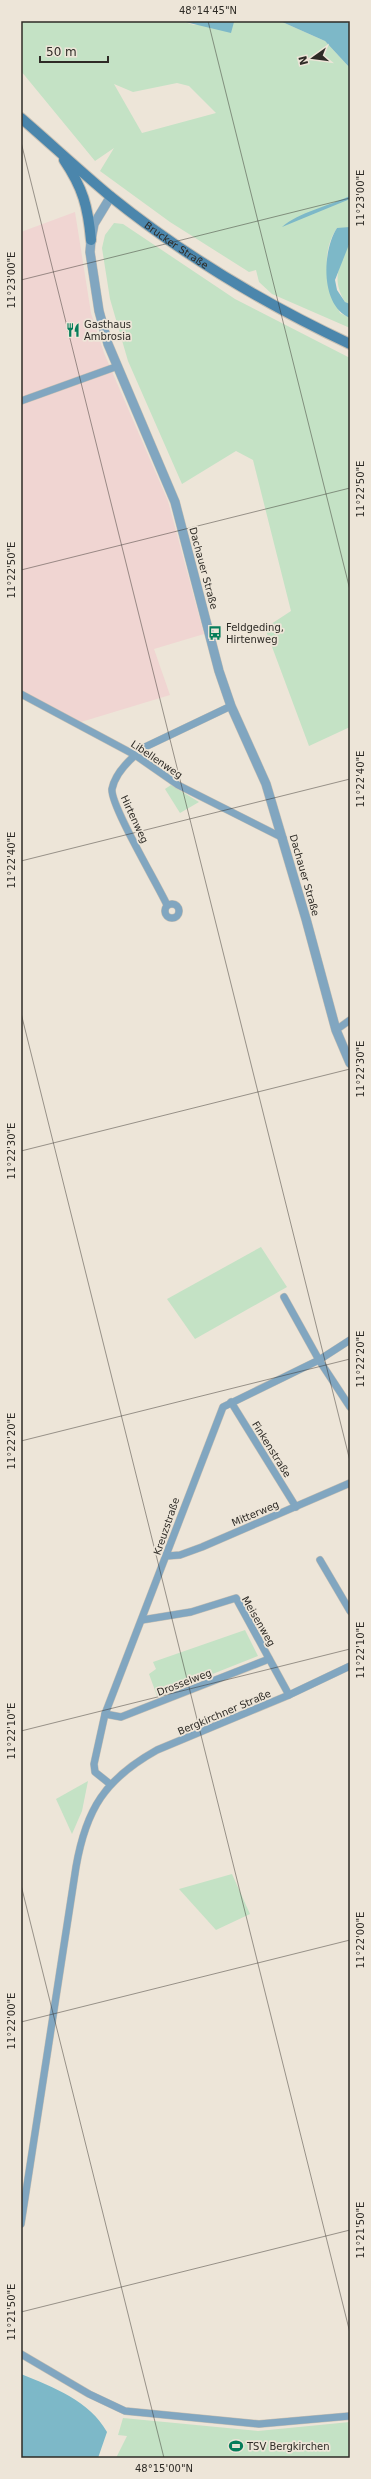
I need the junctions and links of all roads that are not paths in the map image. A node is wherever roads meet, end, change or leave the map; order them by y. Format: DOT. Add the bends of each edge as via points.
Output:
graph roads {
  1 [pos="21,118"];
  2 [pos="55,148"];
  3 [pos="111,196"];
  4 [pos="91,240"];
  5 [pos="350,344"];
  6 [pos="118,366"];
  7 [pos="21,401"];
  8 [pos="21,694"];
  9 [pos="231,706"];
  10 [pos="135,755"];
  11 [pos="283,838"];
  12 [pos="167,905"];
  13 [pos="350,1020"];
  14 [pos="336,1030"];
  15 [pos="350,1064"];
  16 [pos="284,1297"];
  17 [pos="350,1340"];
  18 [pos="319,1360"];
  19 [pos="231,1402"];
  20 [pos="350,1407"];
  21 [pos="350,1482"];
  22 [pos="296,1507"];
  23 [pos="166,1556"];
  24 [pos="320,1560"];
  25 [pos="350,1611"];
  26 [pos="142,1620"];
  27 [pos="269,1659"];
  28 [pos="350,1666"];
  29 [pos="289,1695"];
  30 [pos="105,1714"];
  31 [pos="110,1784"];
  32 [pos="21,2224"];
  33 [pos="21,2354"];
  34 [pos="350,2416"];
  1 -- 2 [label="main road, Brucker Straße"];
  2 -- 3 [label="main road, Brucker Straße"];
  2 -- 4 [label="main road" via="82,190"];
  3 -- 4 [label="street, Dachauer Straße" via="94,224"];
  3 -- 5 [label="main road, Brucker Straße" via="238,284 305,323"];
  4 -- 6 [label="street, Dachauer Straße" via="90,252 99,311 108,344"];
  6 -- 7 [label="street"];
  6 -- 9 [label="street, Dachauer Straße" via="175,502 219,671"];
  8 -- 10 [label="street, Libellenweg"];
  9 -- 10 [label="street, Hirtenweg" via="145,747"];
  9 -- 11 [label="street, Dachauer Straße" via="266,784"];
  10 -- 11 [label="street, Libellenweg" via="178,785"];
  10 -- 12 [label="street, Hirtenweg" via="116,778 112,791 118,810"];
  11 -- 14 [label="street, Dachauer Straße"];
  13 -- 14 [label="street"];
  14 -- 15 [label="street, Dachauer Straße"];
  16 -- 18 [label="street"];
  17 -- 18 [label="street, Kreuzstraße"];
  18 -- 19 [label="street, Kreuzstraße"];
  18 -- 20 [label="street"];
  19 -- 22 [label="street, Finkenstraße"];
  19 -- 23 [label="street, Kreuzstraße" via="223,1407"];
  21 -- 22 [label="street, Mitterweg"];
  22 -- 23 [label="street, Mitterweg" via="180,1555"];
  23 -- 26 [label="street, Kreuzstraße"];
  24 -- 25 [label="street"];
  26 -- 27 [label="street, Meisenweg" via="191,1612 236,1598"];
  26 -- 30 [label="street, Kreuzstraße"];
  27 -- 29 [label="street, Meisenweg"];
  27 -- 30 [label="street, Drosselweg" via="121,1717"];
  28 -- 29 [label="street, Bergkirchner Straße"];
  29 -- 31 [label="street, Bergkirchner Straße" via="157,1750"];
  30 -- 31 [label="street, Kreuzstraße" via="94,1764 95,1772"];
  31 -- 32 [label="street, Bergkirchner Straße" via="93,1810 79,1848"];
  33 -- 34 [label="street" via="125,2411 259,2424"];
}
